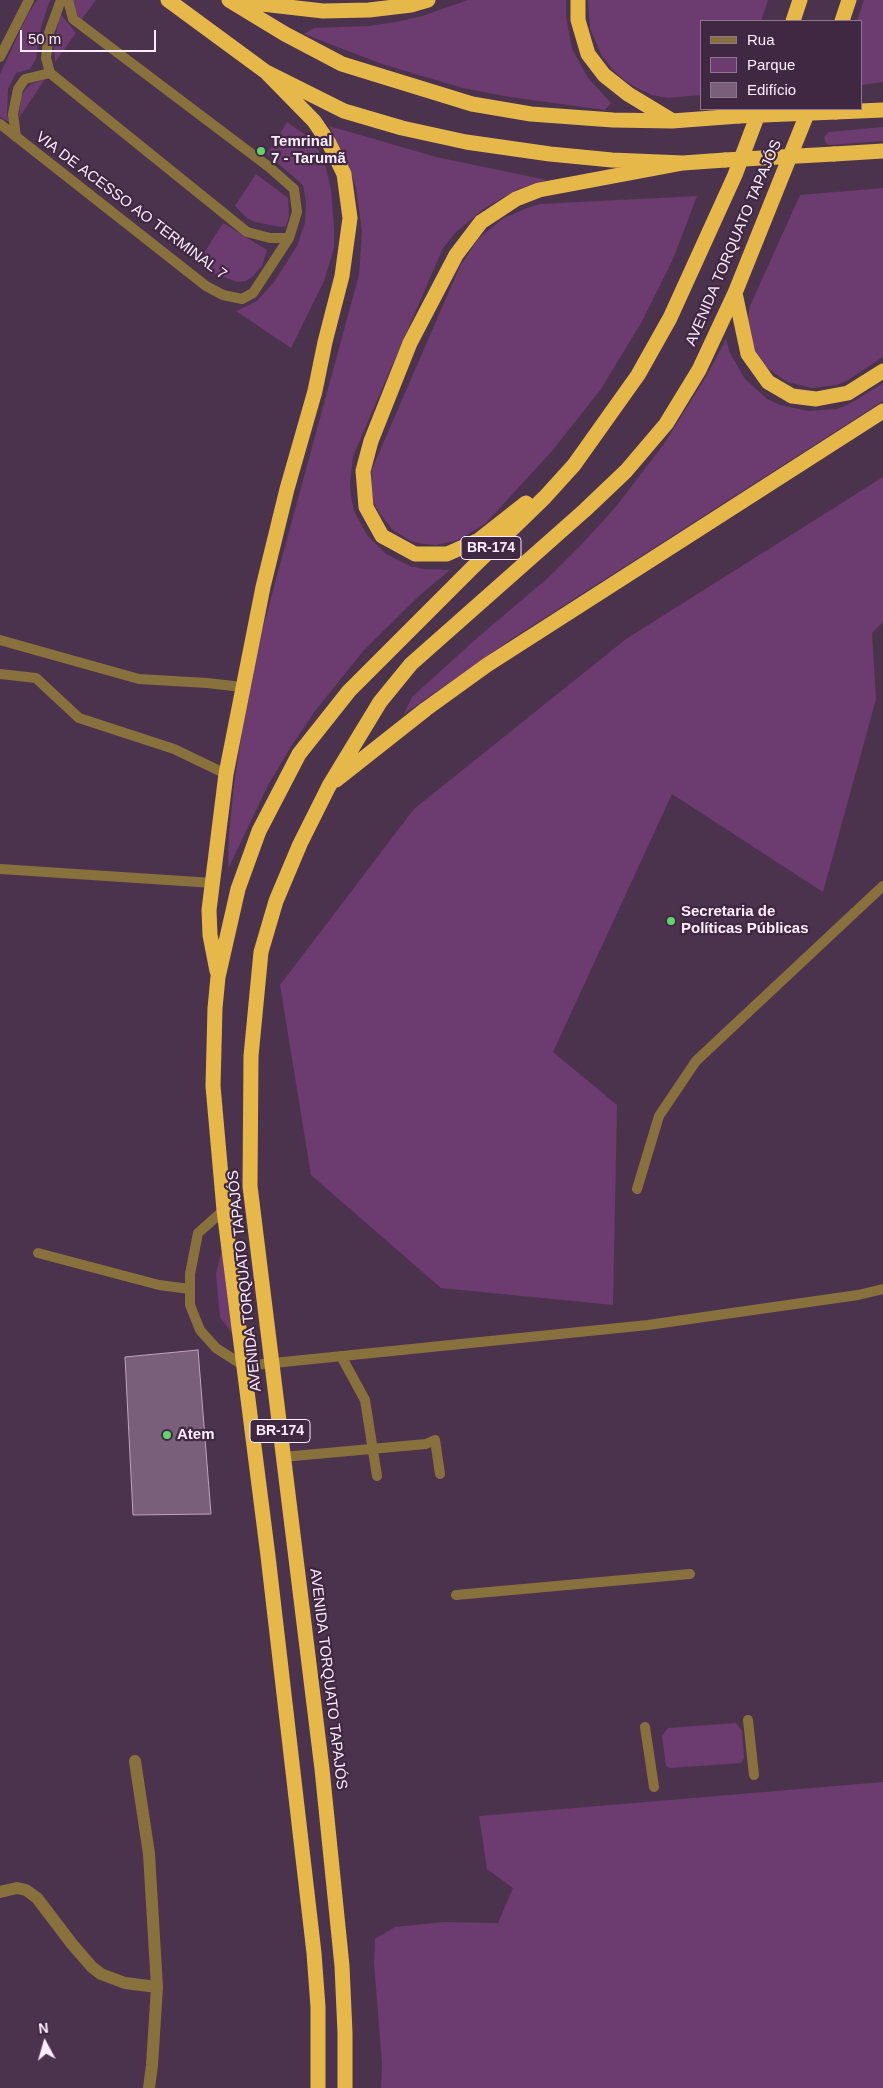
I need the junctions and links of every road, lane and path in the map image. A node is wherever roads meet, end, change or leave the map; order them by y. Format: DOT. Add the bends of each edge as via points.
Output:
graph roads {
  1 [pos="29,0"];
  2 [pos="61,0"];
  3 [pos="68,0"];
  4 [pos="168,0"];
  5 [pos="229,0"];
  6 [pos="428,0"];
  7 [pos="578,0"];
  8 [pos="800,0"];
  9 [pos="849,0"];
  10 [pos="407,2"];
  11 [pos="793,20"];
  12 [pos="842,20"];
  13 [pos="0,57"];
  14 [pos="266,72"];
  15 [pos="50,73"];
  16 [pos="879,109"];
  17 [pos="760,110"];
  18 [pos="810,110"];
  19 [pos="672,121"];
  20 [pos="0,124"];
  21 [pos="16,137"];
  22 [pos="883,151"];
  23 [pos="683,163"];
  24 [pos="289,238"];
  25 [pos="734,293"];
  26 [pos="883,372"];
  27 [pos="883,411"];
  28 [pos="574,465"];
  29 [pos="0,640"];
  30 [pos="0,674"];
  31 [pos="242,687"];
  32 [pos="226,774"];
  33 [pos="329,786"];
  34 [pos="0,869"];
  35 [pos="212,883"];
  36 [pos="883,886"];
  37 [pos="218,977"];
  38 [pos="638,1189"];
  39 [pos="224,1210"];
  40 [pos="38,1253"];
  41 [pos="190,1289"];
  42 [pos="883,1290"];
  43 [pos="341,1356"];
  44 [pos="271,1364"];
  45 [pos="244,1366"];
  46 [pos="373,1450"];
  47 [pos="283,1457"];
  48 [pos="440,1474"];
  49 [pos="377,1476"];
  50 [pos="690,1574"];
  51 [pos="456,1595"];
  52 [pos="748,1720"];
  53 [pos="646,1727"];
  54 [pos="136,1761"];
  55 [pos="754,1775"];
  56 [pos="654,1787"];
  57 [pos="0,1892"];
  58 [pos="157,1987"];
  59 [pos="149,2088"];
  60 [pos="318,2088"];
  61 [pos="345,2088"];
  1 -- 13 [label="lane"];
  2 -- 15 [label="lane" via="48,33 46,58"];
  3 -- 24 [label="lane, VIA DE ACESSO AO TERMINAL 7" via="73,19 294,189 297,212"];
  4 -- 14 [label="highway"];
  5 -- 10 [label="highway" via="323,12 369,10"];
  5 -- 19 [label="highway" via="342,64 472,104 530,114"];
  6 -- 10 [label="highway"];
  7 -- 19 [label="highway" via="578,20 588,54 604,75"];
  8 -- 11 [label="highway"];
  9 -- 12 [label="highway"];
  14 -- 23 [label="highway" via="344,111 411,130 550,154"];
  14 -- 31 [label="highway" via="314,121 329,143 344,174 350,218 340,285 263,586"];
  15 -- 21 [label="lane, VIA DE ACESSO AO TERMINAL 7" via="25,79 18,89 13,114"];
  15 -- 24 [label="lane" via="247,232 270,238"];
  16 -- 19 [label="highway, bridge"];
  17 -- 28 [label="highway, AVENIDA TORQUATO TAPAJÓS / BR-174" via="735,175 670,318 638,375"];
  18 -- 25 [label="highway, AVENIDA TORQUATO TAPAJÓS / BR-174"];
  20 -- 21 [label="lane, VIA DE ACESSO AO TERMINAL 7"];
  21 -- 24 [label="lane, VIA DE ACESSO AO TERMINAL 7" via="206,286 223,295 242,299 253,293"];
  22 -- 23 [label="highway, bridge"];
  23 -- 28 [label="highway" via="539,190 516,199 481,222 456,255 410,344 371,441 364,471 366,507 382,536 415,554 447,554 479,540"];
  25 -- 26 [label="highway" via="748,354 768,382 792,396 816,399 848,392"];
  25 -- 33 [label="highway, AVENIDA TORQUATO TAPAJÓS / BR-174" via="699,370 666,424 626,471 585,510 411,664 380,702"];
  27 -- 33 [label="highway" via="487,665"];
  28 -- 37 [label="highway, AVENIDA TORQUATO TAPAJÓS / BR-174" via="349,691 298,754 259,831 238,889"];
  29 -- 31 [label="lane" via="139,679"];
  30 -- 32 [label="lane" via="36,678 79,718 174,749"];
  31 -- 32 [label="highway"];
  32 -- 35 [label="highway"];
  33 -- 44 [label="highway, AVENIDA TORQUATO TAPAJÓS / BR-174" via="276,901 261,952 251,1056 250,1186"];
  34 -- 35 [label="lane"];
  35 -- 37 [label="highway" via="210,935"];
  36 -- 38 [label="lane" via="696,1061 659,1116"];
  37 -- 39 [label="highway, AVENIDA TORQUATO TAPAJÓS / BR-174" via="213,1086"];
  39 -- 41 [label="lane" via="198,1233"];
  39 -- 45 [label="highway, AVENIDA TORQUATO TAPAJÓS / BR-174"];
  40 -- 41 [label="lane" via="159,1285"];
  41 -- 45 [label="lane" via="190,1305 200,1330 216,1348"];
  42 -- 43 [label="lane" via="648,1325"];
  43 -- 44 [label="lane"];
  43 -- 46 [label="lane" via="365,1400"];
  44 -- 45 [label="lane"];
  44 -- 47 [label="highway, AVENIDA TORQUATO TAPAJÓS / BR-174"];
  45 -- 60 [label="highway, AVENIDA TORQUATO TAPAJÓS / BR-174" via="314,1953"];
  46 -- 47 [label="lane"];
  46 -- 48 [label="lane" via="426,1444 435,1440"];
  46 -- 49 [label="lane"];
  47 -- 61 [label="highway, AVENIDA TORQUATO TAPAJÓS / BR-174" via="322,1769 342,1966"];
  50 -- 51 [label="lane"];
  52 -- 55 [label="lane"];
  53 -- 56 [label="lane"];
  54 -- 58 [label="street" via="149,1854"];
  57 -- 58 [label="street" via="17,1888 37,1898 72,1944 101,1974 125,1983"];
  58 -- 59 [label="street"];
}
